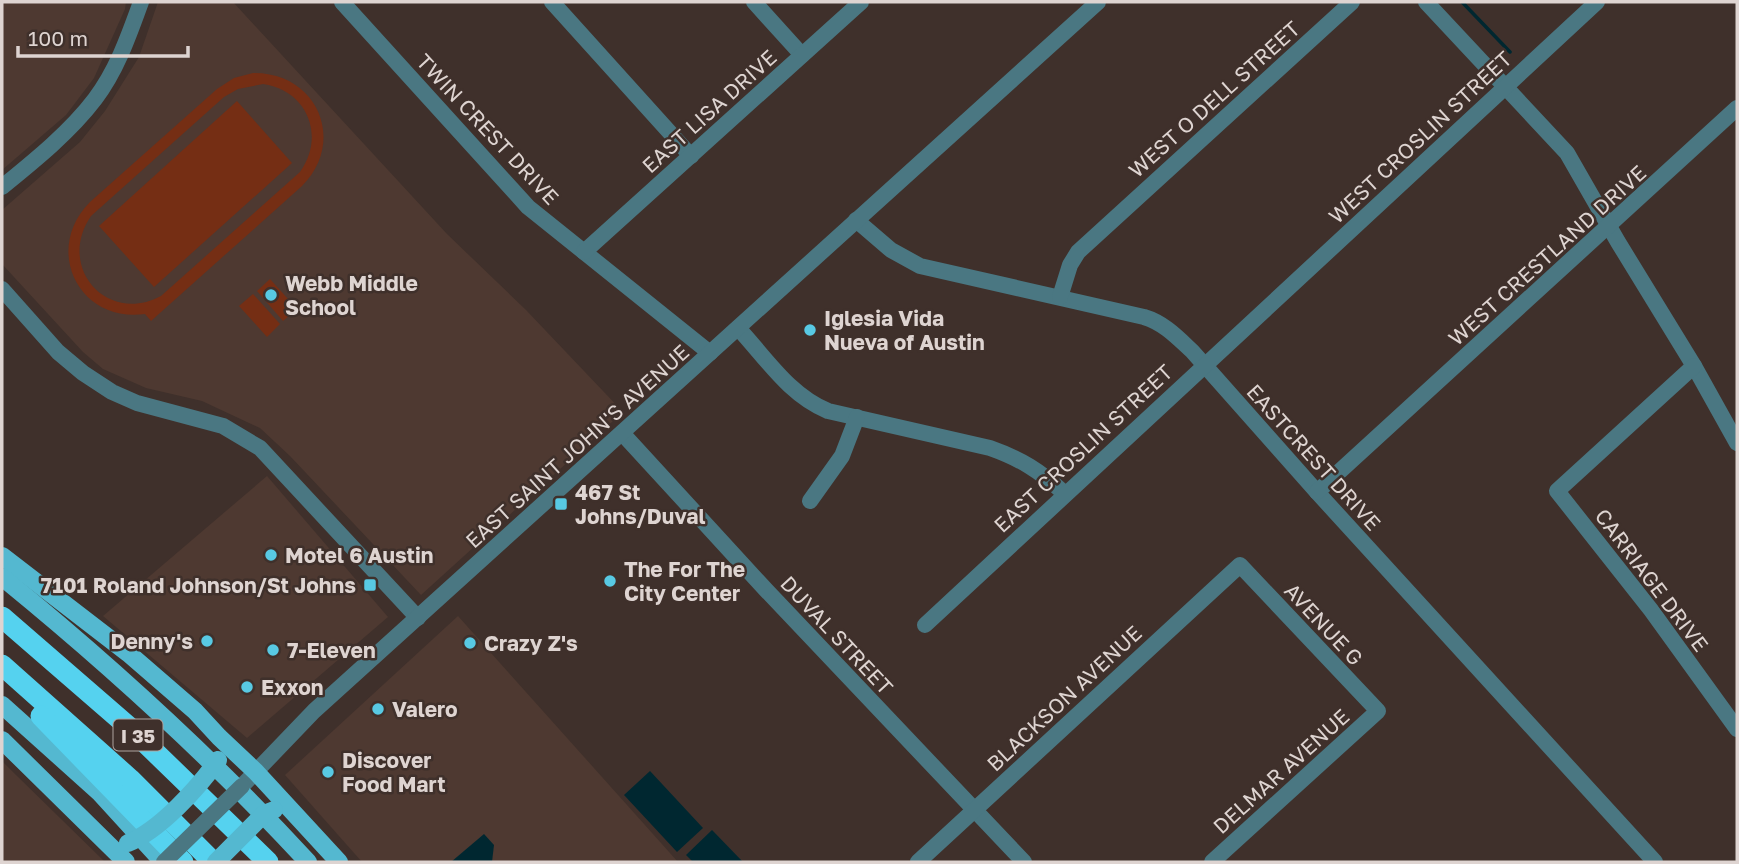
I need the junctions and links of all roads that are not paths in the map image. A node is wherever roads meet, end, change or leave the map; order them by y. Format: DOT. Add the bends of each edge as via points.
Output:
graph roads {
  1 [pos="141,2"];
  2 [pos="342,2"];
  3 [pos="552,2"];
  4 [pos="754,2"];
  5 [pos="861,2"];
  6 [pos="1098,2"];
  7 [pos="1352,2"];
  8 [pos="1426,2"];
  9 [pos="1597,2"];
  10 [pos="802,55"];
  11 [pos="1506,87"];
  12 [pos="1737,108"];
  13 [pos="691,156"];
  14 [pos="2,187"];
  15 [pos="856,220"];
  16 [pos="1609,227"];
  17 [pos="584,252"];
  18 [pos="2,289"];
  19 [pos="1060,297"];
  20 [pos="1271,304"];
  21 [pos="738,328"];
  22 [pos="710,353"];
  23 [pos="1204,366"];
  24 [pos="1694,366"];
  25 [pos="857,417"];
  26 [pos="622,433"];
  27 [pos="1737,443"];
  28 [pos="1317,492"];
  29 [pos="1064,494"];
  30 [pos="810,501"];
  31 [pos="2,556"];
  32 [pos="1240,565"];
  33 [pos="2,577"];
  34 [pos="2,617"];
  35 [pos="418,618"];
  36 [pos="925,625"];
  37 [pos="5,668"];
  38 [pos="2,705"];
  39 [pos="1378,711"];
  40 [pos="1737,729"];
  41 [pos="219,737"];
  42 [pos="2,740"];
  43 [pos="256,772"];
  44 [pos="974,809"];
  45 [pos="295,813"];
  46 [pos="102,838"];
  47 [pos="127,862"];
  48 [pos="164,862"];
  49 [pos="183,862"];
  50 [pos="215,862"];
  51 [pos="268,862"];
  52 [pos="308,862"];
  53 [pos="339,862"];
  54 [pos="918,862"];
  55 [pos="1024,862"];
  56 [pos="1212,862"];
  57 [pos="1655,862"];
  1 -- 14 [label="street" via="115,68 96,97"];
  2 -- 17 [label="street, TWIN CREST DRIVE" via="527,207"];
  3 -- 13 [label="street"];
  4 -- 10 [label="street"];
  5 -- 10 [label="street, EAST LISA DRIVE"];
  6 -- 15 [label="street, EAST SAINT JOHN'S AVENUE"];
  7 -- 19 [label="street, WEST O DELL STREET" via="1078,252"];
  8 -- 11 [label="street"];
  9 -- 11 [label="street, WEST CROSLIN STREET"];
  10 -- 13 [label="street, EAST LISA DRIVE"];
  11 -- 16 [label="street" via="1567,153"];
  11 -- 20 [label="street, WEST CROSLIN STREET"];
  12 -- 16 [label="street, WEST CRESTLAND DRIVE"];
  13 -- 17 [label="street, EAST LISA DRIVE"];
  15 -- 19 [label="street, EASTCREST DRIVE" via="891,250 920,265"];
  15 -- 21 [label="street, EAST SAINT JOHN'S AVENUE"];
  16 -- 24 [label="street"];
  16 -- 28 [label="street, WEST CRESTLAND DRIVE"];
  17 -- 22 [label="street, TWIN CREST DRIVE"];
  18 -- 35 [label="street" via="58,352 112,392 223,426 260,448"];
  19 -- 23 [label="street, EASTCREST DRIVE" via="1154,320"];
  20 -- 23 [label="street, EAST CROSLIN STREET"];
  21 -- 22 [label="street, EAST SAINT JOHN'S AVENUE"];
  21 -- 25 [label="street" via="804,398 828,411"];
  22 -- 26 [label="street, EAST SAINT JOHN'S AVENUE"];
  23 -- 28 [label="street, EASTCREST DRIVE"];
  23 -- 29 [label="street, EAST CROSLIN STREET"];
  24 -- 27 [label="street"];
  24 -- 40 [label="street, CARRIAGE DRIVE" via="1557,491"];
  25 -- 29 [label="street" via="1015,457 1040,471"];
  25 -- 30 [label="street" via="842,456"];
  26 -- 35 [label="street, EAST SAINT JOHN'S AVENUE"];
  26 -- 44 [label="street, DUVAL STREET"];
  28 -- 57 [label="street, EASTCREST DRIVE"];
  29 -- 36 [label="street, EAST CROSLIN STREET"];
  31 -- 41 [label="main road" via="128,653"];
  32 -- 39 [label="street, AVENUE G"];
  32 -- 44 [label="street, BLACKSON AVENUE"];
  33 -- 52 [label="main road" via="186,738"];
  34 -- 51 [label="highway, I 35" via="130,728"];
  35 -- 43 [label="street, EAST SAINT JOHN'S AVENUE" via="314,711"];
  37 -- 49 [label="highway" via="40,715"];
  37 -- 50 [label="highway, I 35"];
  38 -- 48 [label="main road" via="99,792"];
  39 -- 56 [label="street, DELMAR AVENUE"];
  41 -- 43 [label="main road"];
  41 -- 46 [label="main road, bridge" via="218,760 143,837 128,843"];
  42 -- 46 [label="main road"];
  43 -- 45 [label="main road"];
  43 -- 48 [label="street, EAST SAINT JOHN'S AVENUE, bridge"];
  44 -- 54 [label="street, BLACKSON AVENUE"];
  44 -- 55 [label="street, DUVAL STREET"];
  45 -- 50 [label="main road, bridge" via="274,810 264,814"];
  45 -- 53 [label="main road"];
  46 -- 47 [label="main road"];
}
